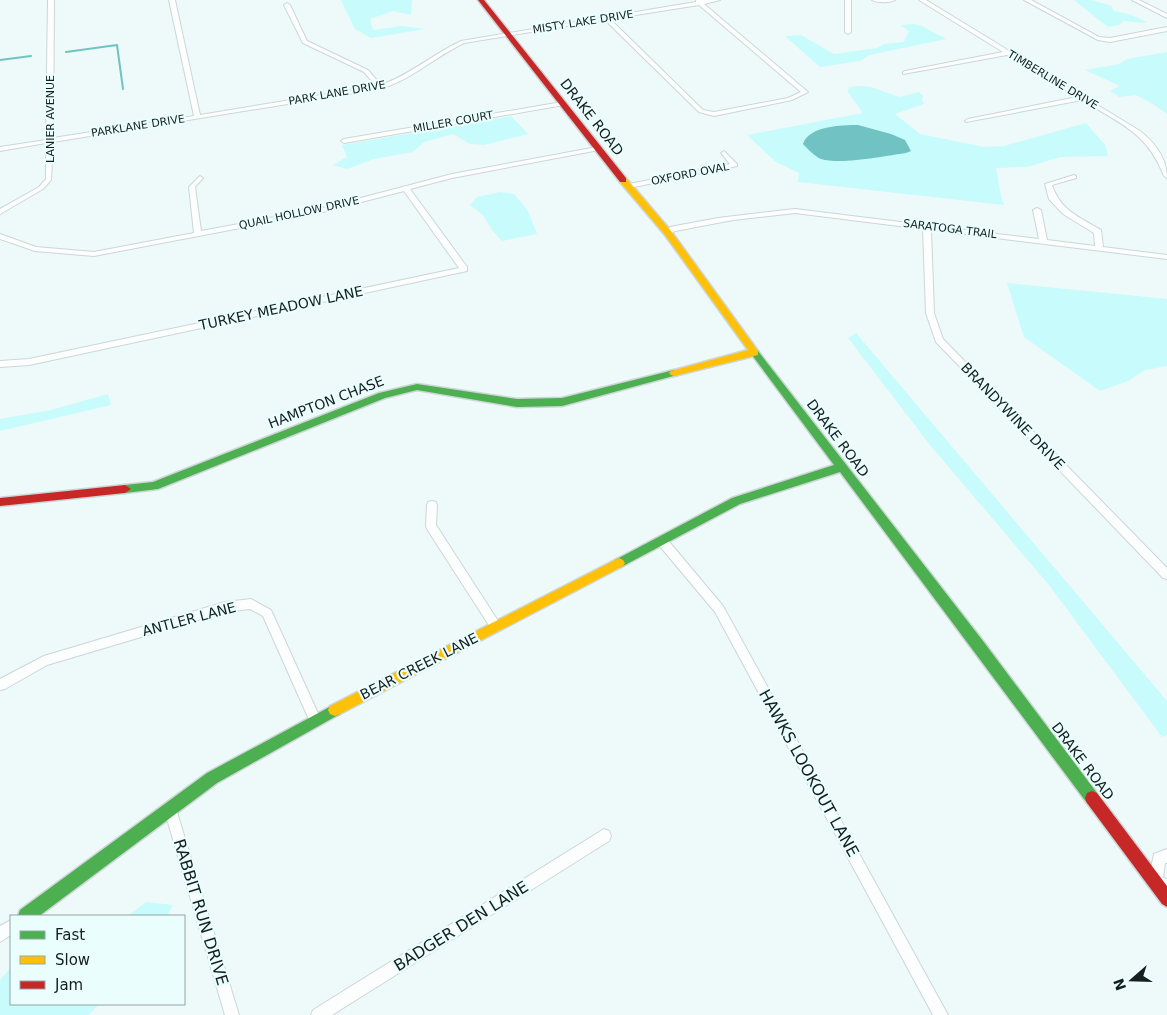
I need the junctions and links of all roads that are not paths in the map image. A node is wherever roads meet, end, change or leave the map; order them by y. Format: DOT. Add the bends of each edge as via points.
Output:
graph roads {
  1 [pos="51,0"];
  2 [pos="172,0"];
  3 [pos="481,0"];
  4 [pos="717,0"];
  5 [pos="848,0"];
  6 [pos="875,0"];
  7 [pos="892,0"];
  8 [pos="922,0"];
  9 [pos="1027,0"];
  10 [pos="1135,0"];
  11 [pos="699,1"];
  12 [pos="288,5"];
  13 [pos="1167,16"];
  14 [pos="606,18"];
  15 [pos="1167,29"];
  16 [pos="848,32"];
  17 [pos="508,34"];
  18 [pos="1007,53"];
  19 [pos="905,73"];
  20 [pos="380,87"];
  21 [pos="1082,98"];
  22 [pos="275,104"];
  23 [pos="562,104"];
  24 [pos="197,116"];
  25 [pos="968,122"];
  26 [pos="51,140"];
  27 [pos="344,141"];
  28 [pos="0,148"];
  29 [pos="597,149"];
  30 [pos="724,153"];
  31 [pos="1167,176"];
  32 [pos="200,178"];
  33 [pos="1074,178"];
  34 [pos="629,186"];
  35 [pos="406,189"];
  36 [pos="1037,210"];
  37 [pos="0,212"];
  38 [pos="927,227"];
  39 [pos="668,233"];
  40 [pos="198,234"];
  41 [pos="0,236"];
  42 [pos="1043,240"];
  43 [pos="1099,248"];
  44 [pos="1167,257"];
  45 [pos="754,352"];
  46 [pos="0,364"];
  47 [pos="841,467"];
  48 [pos="0,502"];
  49 [pos="432,505"];
  50 [pos="662,541"];
  51 [pos="1167,575"];
  52 [pos="496,627"];
  53 [pos="1,685"];
  54 [pos="315,720"];
  55 [pos="170,809"];
  56 [pos="604,836"];
  57 [pos="1167,856"];
  58 [pos="1161,884"];
  59 [pos="1167,899"];
  60 [pos="27,915"];
  61 [pos="10,928"];
  62 [pos="0,936"];
  63 [pos="232,1015"];
  64 [pos="318,1015"];
  65 [pos="941,1015"];
  1 -- 26 [label="street, LANIER AVENUE"];
  2 -- 24 [label="street"];
  3 -- 17 [label="street, DRAKE ROAD"];
  4 -- 11 [label="street, MISTY LAKE DRIVE"];
  5 -- 16 [label="street"];
  6 -- 7 [label="street"];
  8 -- 18 [label="street, TIMBERLINE DRIVE"];
  9 -- 15 [label="street" via="1098,38 1115,39"];
  10 -- 13 [label="street"];
  11 -- 14 [label="street, MISTY LAKE DRIVE"];
  11 -- 14 [label="street" via="805,92 714,114 701,111"];
  12 -- 20 [label="street" via="305,42 366,71"];
  14 -- 17 [label="street, MISTY LAKE DRIVE"];
  17 -- 20 [label="street, PARK LANE DRIVE" via="456,45 401,80"];
  17 -- 23 [label="street, DRAKE ROAD"];
  18 -- 19 [label="street"];
  18 -- 21 [label="street, TIMBERLINE DRIVE"];
  20 -- 22 [label="street, PARK LANE DRIVE"];
  21 -- 25 [label="street"];
  21 -- 31 [label="street, TIMBERLINE DRIVE" via="1152,143"];
  22 -- 24 [label="street, PARKLANE DRIVE"];
  23 -- 27 [label="street, MILLER COURT"];
  23 -- 29 [label="street, DRAKE ROAD"];
  24 -- 26 [label="street, PARKLANE DRIVE"];
  26 -- 28 [label="street, PARKLANE DRIVE"];
  26 -- 37 [label="street, LANIER AVENUE" via="49,179 41,188"];
  29 -- 34 [label="street, DRAKE ROAD"];
  29 -- 35 [label="street, QUAIL HOLLOW DRIVE" via="452,176"];
  30 -- 34 [label="street, OXFORD OVAL" via="735,165"];
  32 -- 40 [label="street" via="192,187"];
  33 -- 43 [label="street" via="1048,184 1053,199 1066,212 1098,232"];
  34 -- 39 [label="street, DRAKE ROAD"];
  35 -- 40 [label="street, QUAIL HOLLOW DRIVE" via="318,211"];
  35 -- 46 [label="street, TURKEY MEADOW LANE" via="464,269 30,362"];
  36 -- 42 [label="street"];
  38 -- 39 [label="street, SARATOGA TRAIL" via="794,211 732,218 725,224 678,235"];
  38 -- 42 [label="street, SARATOGA TRAIL"];
  38 -- 51 [label="street, BRANDYWINE DRIVE" via="930,313 939,340"];
  39 -- 45 [label="street, DRAKE ROAD"];
  40 -- 41 [label="street, QUAIL HOLLOW DRIVE" via="94,254 35,249"];
  42 -- 43 [label="street, SARATOGA TRAIL"];
  43 -- 44 [label="street, SARATOGA TRAIL"];
  45 -- 47 [label="street, DRAKE ROAD"];
  45 -- 48 [label="street, HAMPTON CHASE" via="562,402 517,402 417,387 383,395 154,486"];
  47 -- 50 [label="street, BEAR CREEK LANE" via="736,501"];
  47 -- 58 [label="street, DRAKE ROAD"];
  49 -- 52 [label="street" via="431,526"];
  50 -- 52 [label="street, BEAR CREEK LANE"];
  50 -- 65 [label="street, HAWKS LOOKOUT LANE" via="719,609"];
  52 -- 54 [label="street, BEAR CREEK LANE"];
  53 -- 54 [label="street, ANTLER LANE" via="44,661 225,606 251,604 267,613"];
  54 -- 55 [label="street, BEAR CREEK LANE" via="212,778"];
  55 -- 60 [label="street, BEAR CREEK LANE"];
  55 -- 63 [label="street, RABBIT RUN DRIVE"];
  56 -- 64 [label="street, BADGER DEN LANE"];
  57 -- 58 [label="street" via="1159,859"];
  58 -- 59 [label="street, DRAKE ROAD"];
  61 -- 62 [label="street"];
}
